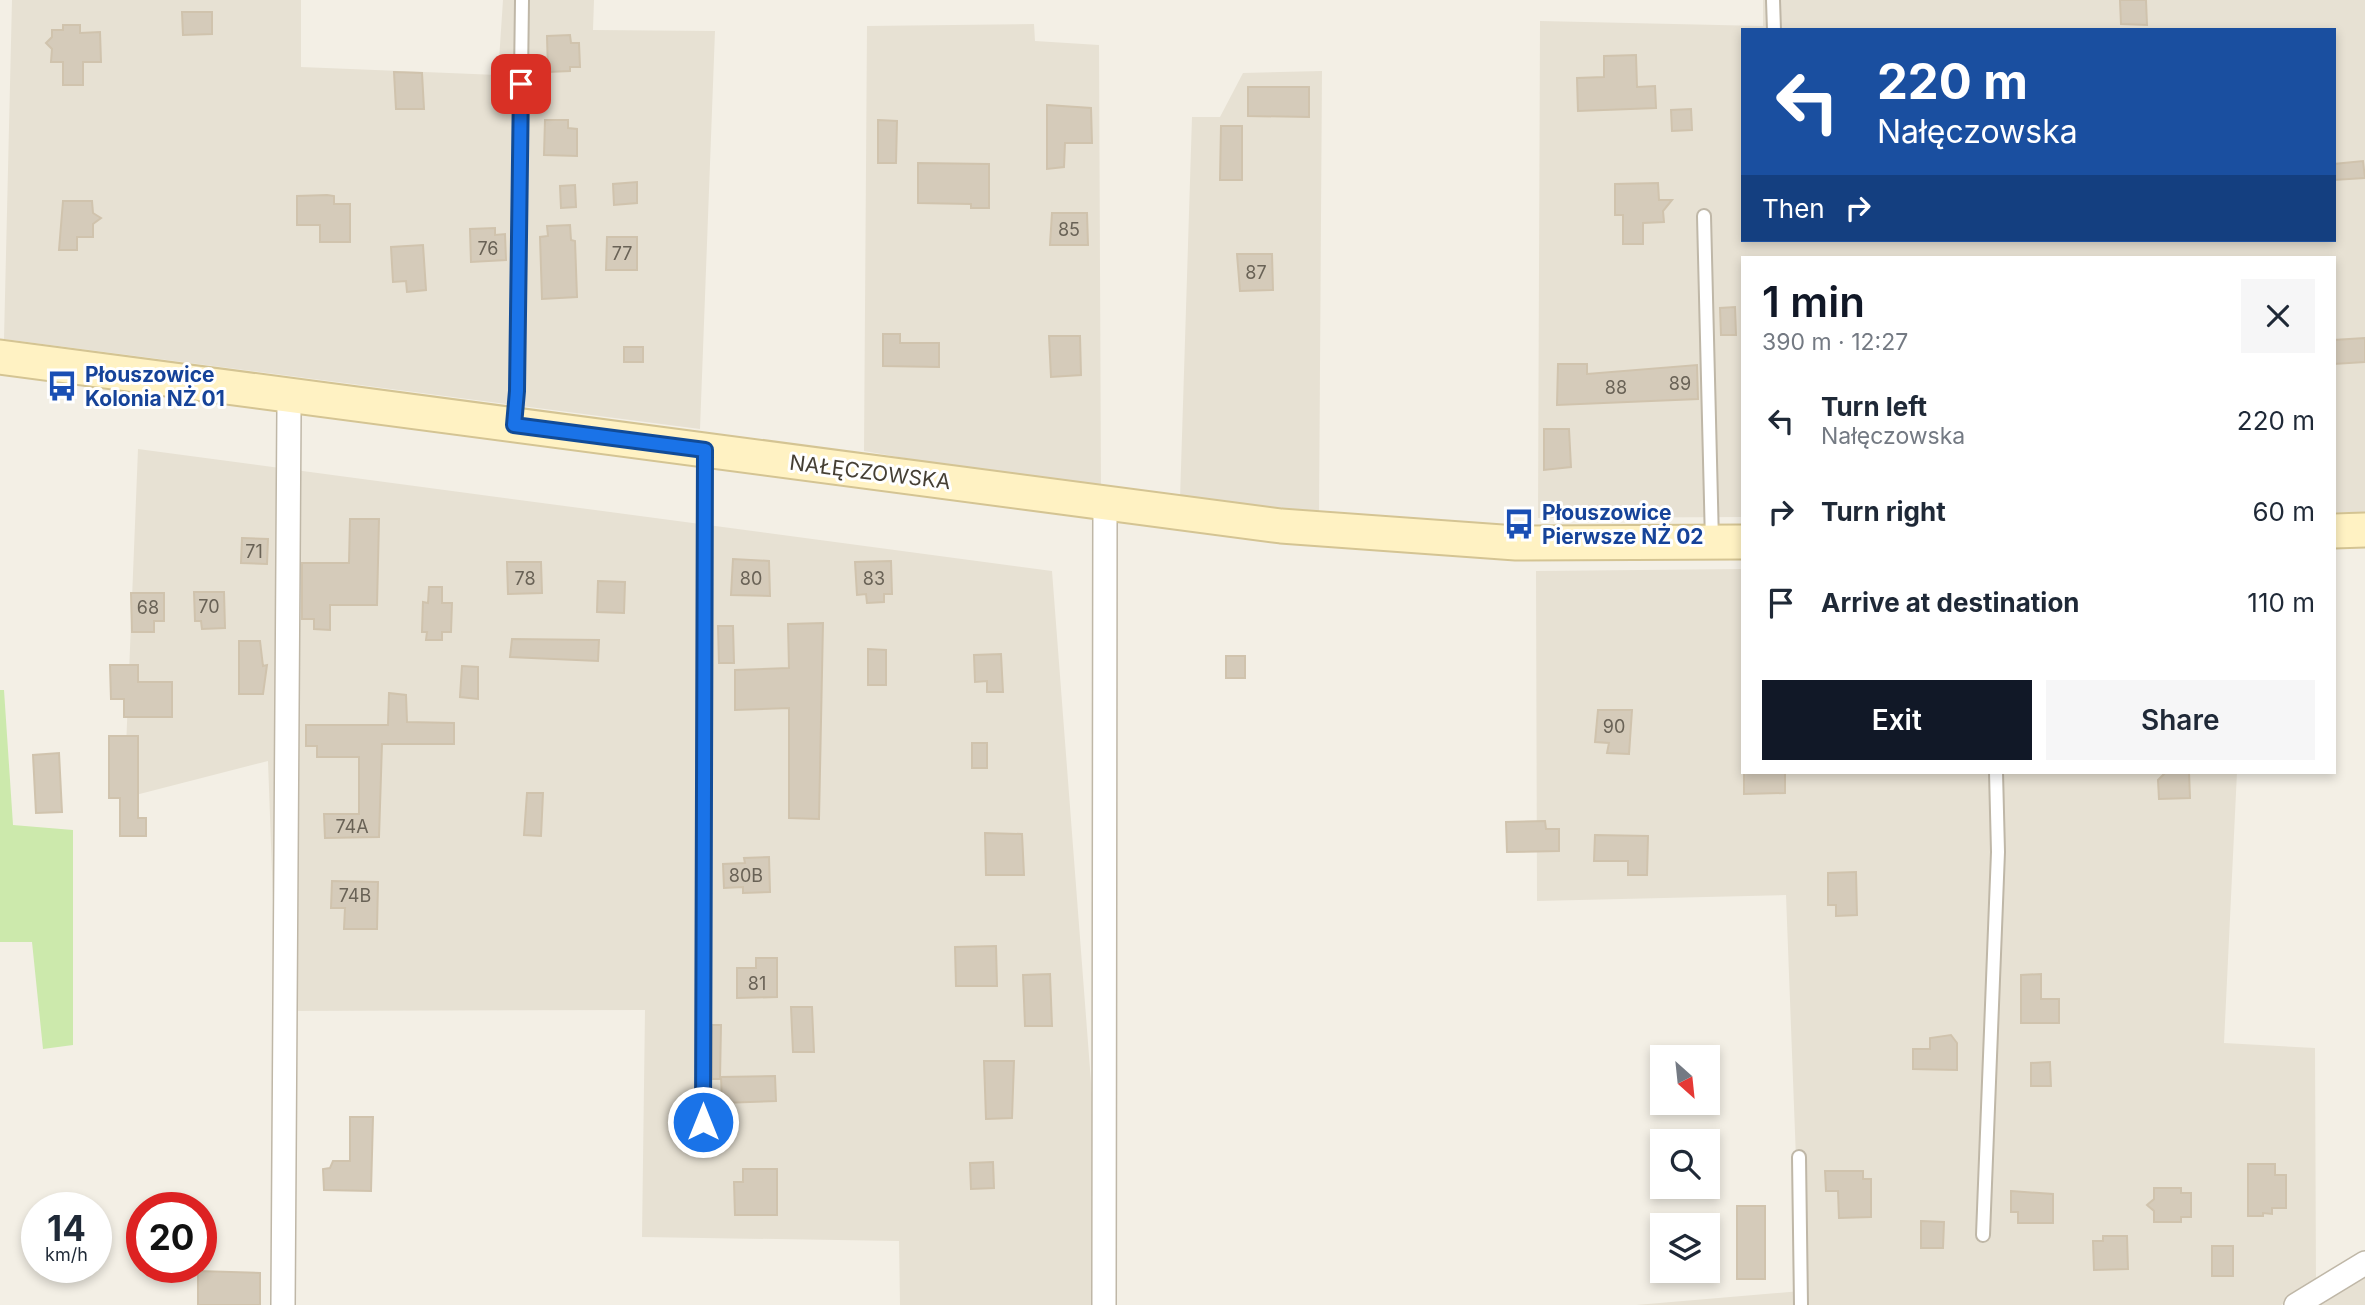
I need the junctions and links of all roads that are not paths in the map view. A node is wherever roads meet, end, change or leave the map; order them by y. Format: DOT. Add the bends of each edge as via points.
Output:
graph roads {
  1 [pos="522,0"];
  2 [pos="1773,0"];
  3 [pos="1774,28"];
  4 [pos="1704,216"];
  5 [pos="0,357"];
  6 [pos="292,396"];
  7 [pos="514,425"];
  8 [pos="705,450"];
  9 [pos="1105,503"];
  10 [pos="2365,530"];
  11 [pos="2336,531"];
  12 [pos="1728,542"];
  13 [pos="1996,774"];
  14 [pos="703,1122"];
  15 [pos="1799,1157"];
  16 [pos="1983,1235"];
  17 [pos="2365,1263"];
  18 [pos="283,1305"];
  19 [pos="1104,1305"];
  20 [pos="1801,1305"];
  21 [pos="2296,1305"];
  1 -- 7 [label="lane"];
  2 -- 3 [label="lane"];
  4 -- 12 [label="lane"];
  5 -- 6 [label="main road, NAŁĘCZOWSKA"];
  6 -- 7 [label="main road, NAŁĘCZOWSKA"];
  6 -- 18 [label="street"];
  7 -- 8 [label="main road, NAŁĘCZOWSKA"];
  8 -- 9 [label="main road, NAŁĘCZOWSKA"];
  8 -- 14 [label="lane"];
  9 -- 12 [label="main road, NAŁĘCZOWSKA" via="1425,538 1549,544"];
  9 -- 19 [label="street"];
  10 -- 11 [label="main road"];
  13 -- 16 [label="lane" via="1998,852"];
  15 -- 20 [label="lane"];
  17 -- 21 [label="street"];
}
